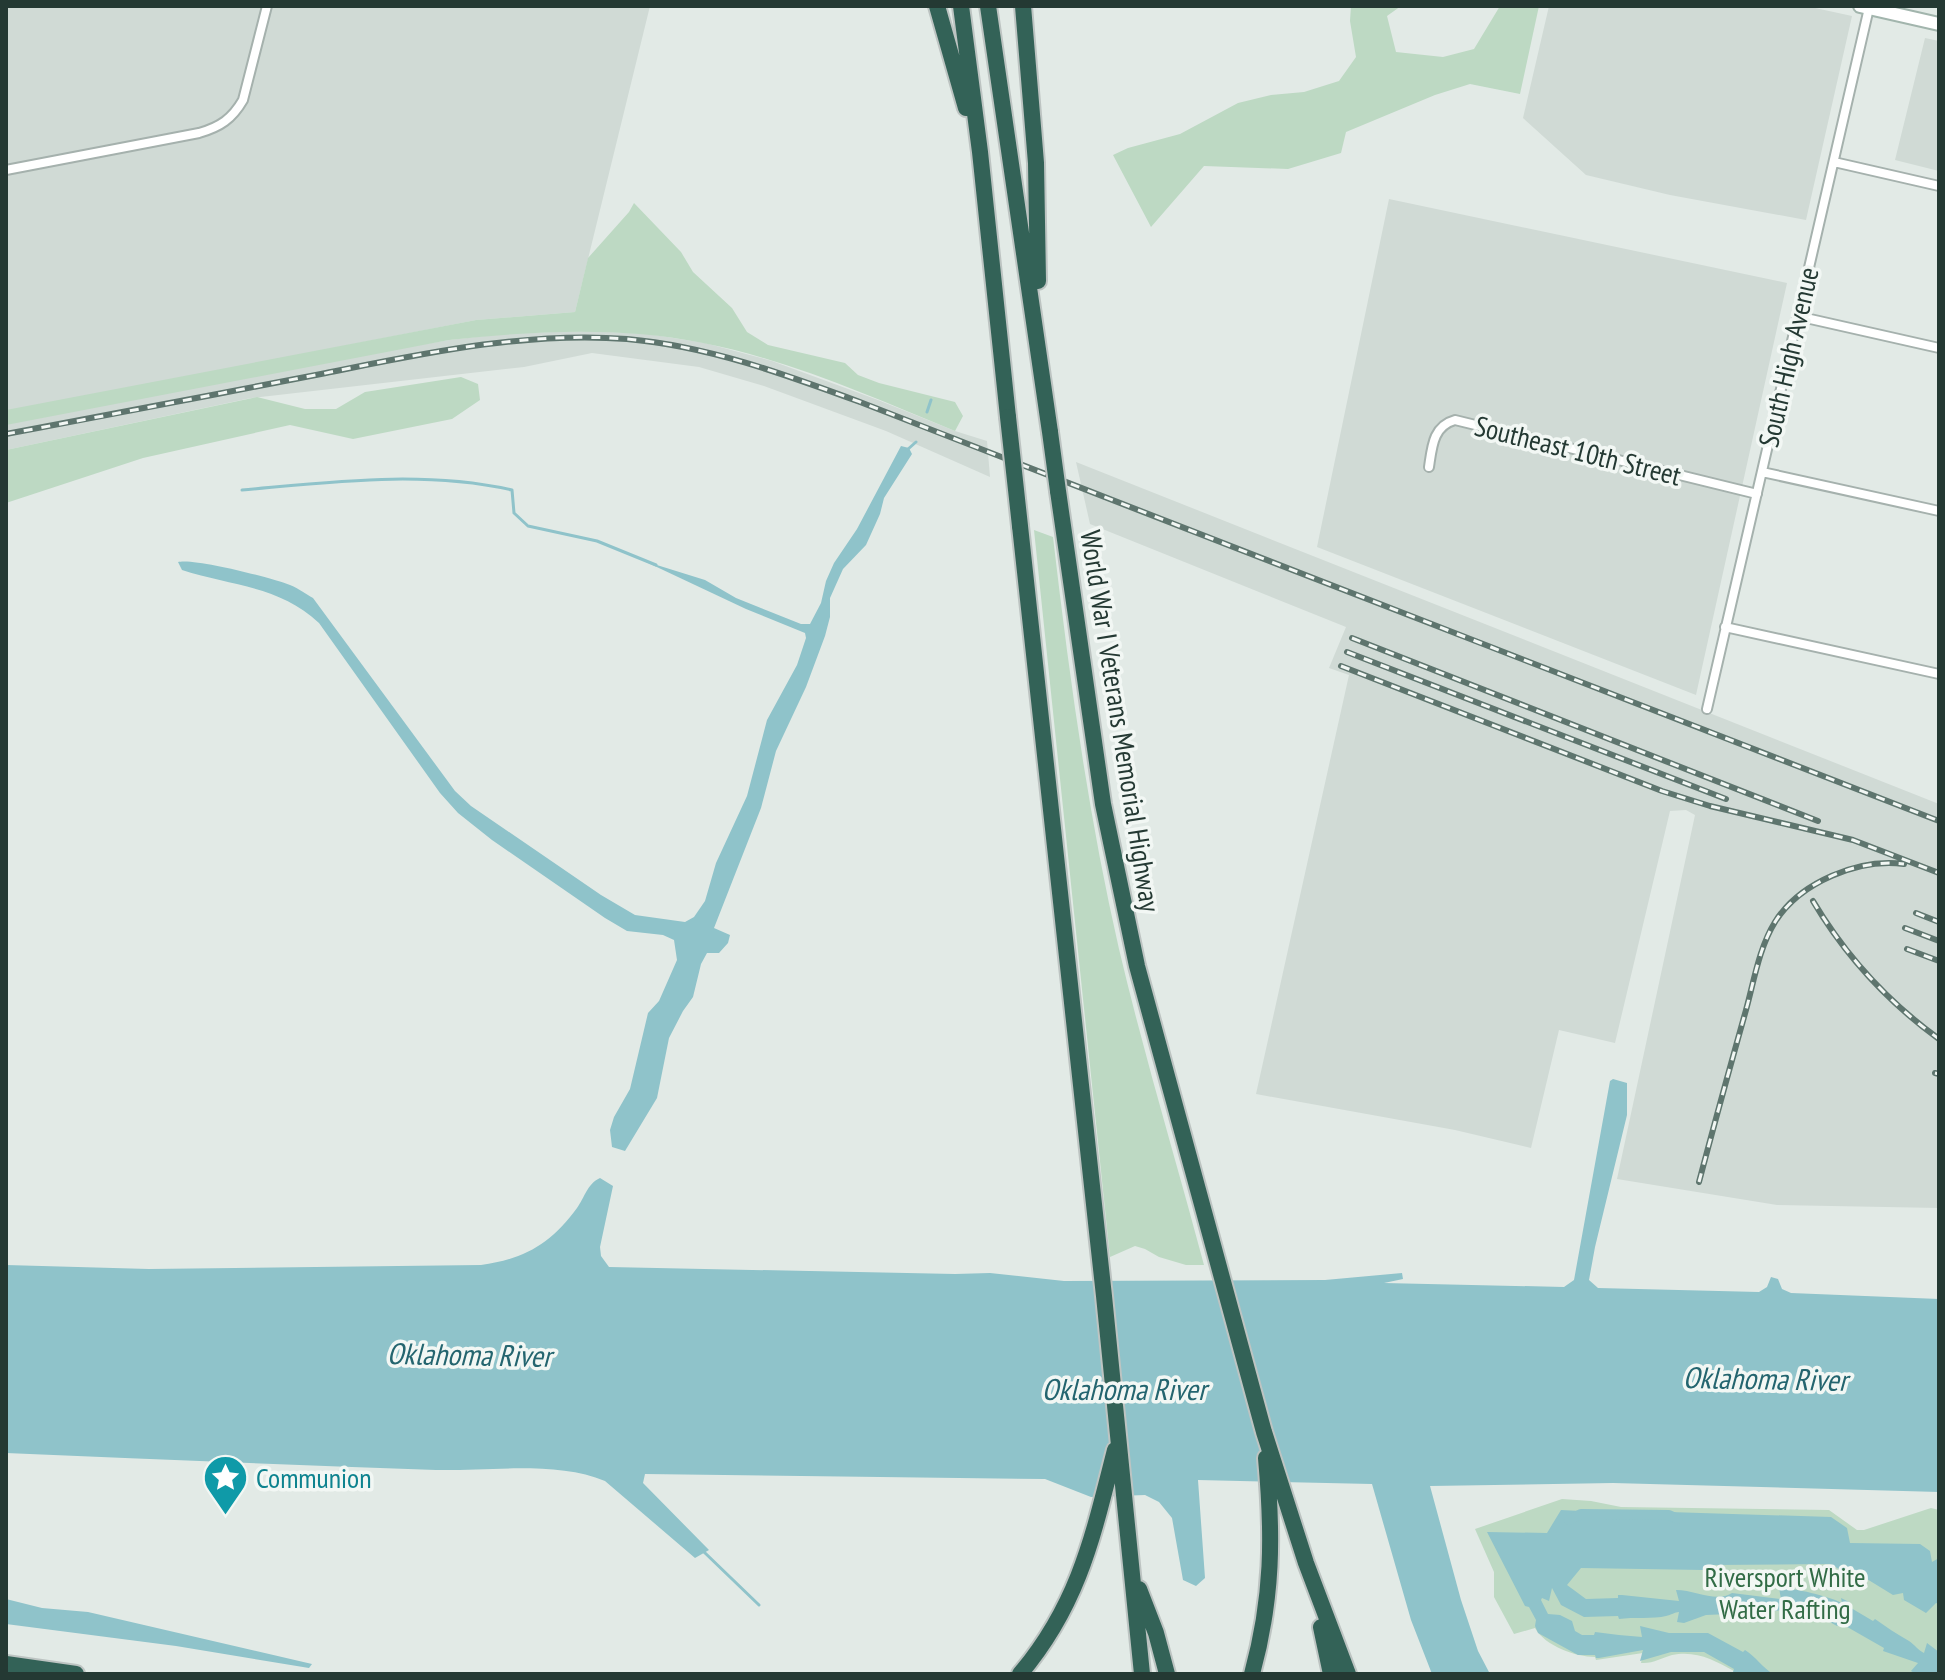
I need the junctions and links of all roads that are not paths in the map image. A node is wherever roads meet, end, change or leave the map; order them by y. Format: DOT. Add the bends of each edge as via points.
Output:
graph roads {
  1 [pos="267,6"];
  2 [pos="937,6"];
  3 [pos="961,6"];
  4 [pos="988,6"];
  5 [pos="1023,6"];
  6 [pos="1866,7"];
  7 [pos="1939,24"];
  8 [pos="980,152"];
  9 [pos="1834,162"];
  10 [pos="6,170"];
  11 [pos="1939,186"];
  12 [pos="1797,316"];
  13 [pos="1939,348"];
  14 [pos="1039,351"];
  15 [pos="1429,467"];
  16 [pos="1762,472"];
  17 [pos="1757,494"];
  18 [pos="1939,511"];
  19 [pos="1725,627"];
  20 [pos="1939,674"];
  21 [pos="1707,709"];
  22 [pos="1264,1432"];
  23 [pos="1119,1437"];
  24 [pos="1306,1563"];
  25 [pos="1131,1569"];
  26 [pos="6,1664"];
  27 [pos="76,1674"];
  28 [pos="1020,1674"];
  29 [pos="1142,1674"];
  30 [pos="1167,1674"];
  31 [pos="1252,1674"];
  32 [pos="1331,1674"];
  33 [pos="1348,1674"];
  1 -- 10 [label="street" via="243,100 222,125"];
  2 -- 8 [label="highway"];
  3 -- 8 [label="highway"];
  4 -- 14 [label="highway, World War I Veterans Memorial Highway"];
  5 -- 14 [label="highway" via="1036,163"];
  6 -- 7 [label="main road"];
  6 -- 9 [label="street, South High Avenue"];
  8 -- 23 [label="highway, bridge"];
  9 -- 11 [label="street"];
  9 -- 12 [label="street, South High Avenue"];
  12 -- 13 [label="street"];
  12 -- 16 [label="street, South High Avenue"];
  14 -- 22 [label="highway, World War I Veterans Memorial Highway, bridge" via="1114,864"];
  15 -- 17 [label="street, Southeast 10th Street" via="1435,435 1444,423 1455,420"];
  16 -- 17 [label="street, South High Avenue"];
  16 -- 18 [label="street"];
  17 -- 19 [label="street, South High Avenue"];
  19 -- 20 [label="street"];
  19 -- 21 [label="street, South High Avenue"];
  22 -- 24 [label="highway"];
  22 -- 31 [label="highway" via="1272,1524 1268,1602"];
  23 -- 25 [label="highway"];
  23 -- 28 [label="highway" via="1078,1584"];
  24 -- 32 [label="highway"];
  24 -- 33 [label="highway"];
  25 -- 29 [label="highway"];
  25 -- 30 [label="highway"];
  26 -- 27 [label="highway"];
}
